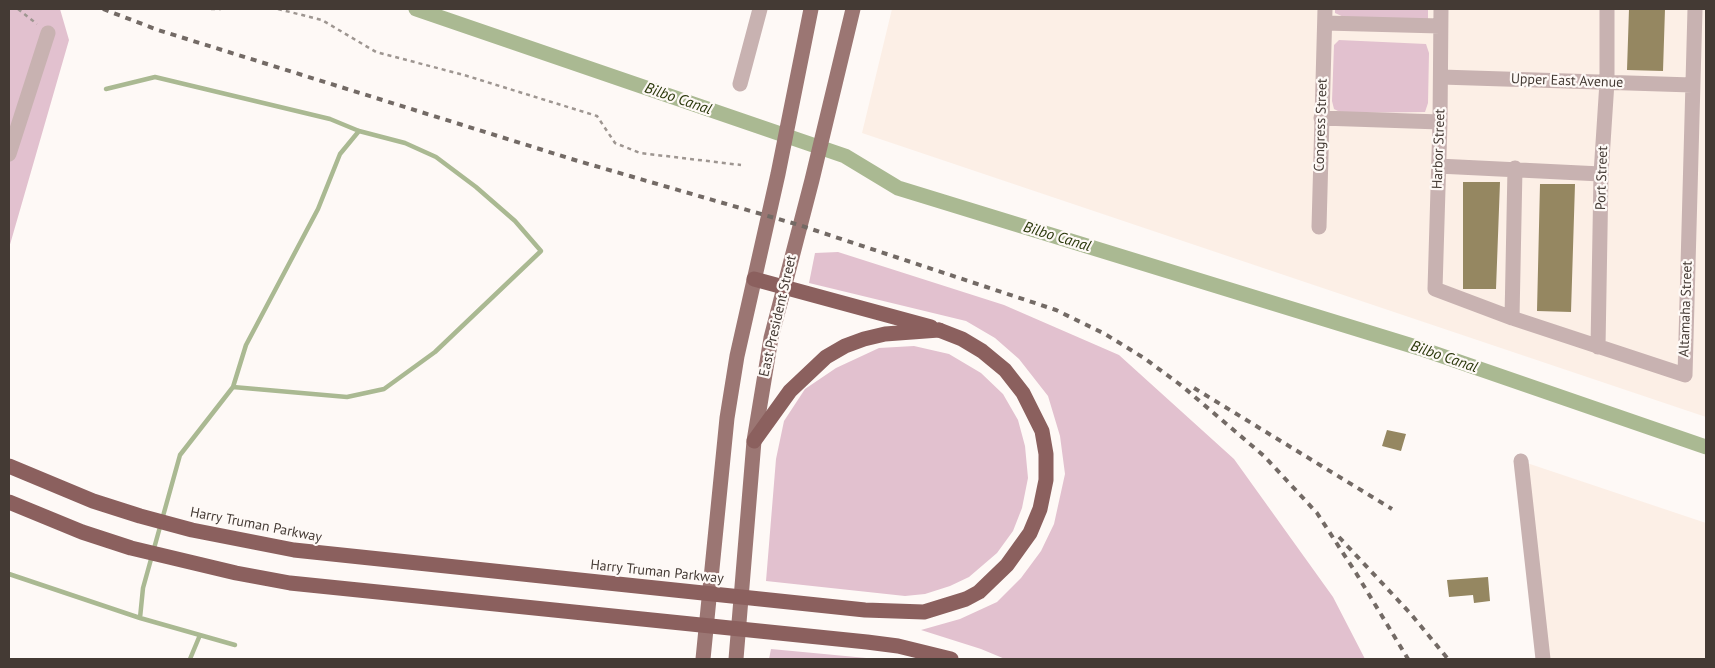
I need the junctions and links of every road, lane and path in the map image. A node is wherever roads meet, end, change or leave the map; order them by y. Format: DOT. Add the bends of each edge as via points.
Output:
graph roads {
  1 [pos="18,9"];
  2 [pos="211,9"];
  3 [pos="221,9"];
  4 [pos="278,9"];
  5 [pos="760,9"];
  6 [pos="812,9"];
  7 [pos="853,9"];
  8 [pos="1441,9"];
  9 [pos="1607,9"];
  10 [pos="1695,9"];
  11 [pos="1325,16"];
  12 [pos="1440,26"];
  13 [pos="48,33"];
  14 [pos="1441,77"];
  15 [pos="1607,82"];
  16 [pos="740,84"];
  17 [pos="1692,85"];
  18 [pos="1322,118"];
  19 [pos="1440,122"];
  20 [pos="9,154"];
  21 [pos="741,165"];
  22 [pos="1438,166"];
  23 [pos="1515,168"];
  24 [pos="1601,174"];
  25 [pos="1319,227"];
  26 [pos="754,279"];
  27 [pos="784,288"];
  28 [pos="1435,289"];
  29 [pos="1512,318"];
  30 [pos="939,330"];
  31 [pos="1598,347"];
  32 [pos="754,441"];
  33 [pos="1521,461"];
  34 [pos="9,466"];
  35 [pos="9,502"];
  36 [pos="703,659"];
  37 [pos="736,659"];
  38 [pos="951,659"];
  39 [pos="1543,659"];
  1 -- 13 [label="path"];
  2 -- 3 [label="path"];
  4 -- 21 [label="path" via="322,20 376,52 597,116 615,143 640,154"];
  5 -- 16 [label="street"];
  6 -- 26 [label="main road"];
  7 -- 27 [label="main road, East President Street"];
  8 -- 12 [label="street, Harbor Street"];
  9 -- 15 [label="street, Port Street"];
  10 -- 17 [label="street, Altamaha Street"];
  11 -- 12 [label="street"];
  11 -- 18 [label="street, Congress Street"];
  12 -- 14 [label="street, Harbor Street"];
  13 -- 20 [label="street"];
  14 -- 15 [label="street, Upper East Avenue"];
  14 -- 19 [label="street, Harbor Street"];
  15 -- 17 [label="street, Upper East Avenue"];
  15 -- 24 [label="street, Port Street"];
  17 -- 31 [label="street, Altamaha Street" via="1685,375"];
  18 -- 19 [label="street"];
  18 -- 25 [label="street, Congress Street"];
  19 -- 22 [label="street, Harbor Street"];
  22 -- 23 [label="street"];
  22 -- 28 [label="street, Harbor Street"];
  23 -- 24 [label="street"];
  23 -- 29 [label="street"];
  24 -- 31 [label="street, Port Street"];
  26 -- 27 [label="highway, Harry Truman Parkway"];
  26 -- 36 [label="main road" via="727,418"];
  27 -- 30 [label="highway, Harry Truman Parkway"];
  27 -- 32 [label="main road, East President Street" via="771,338"];
  28 -- 29 [label="street, Altamaha Street"];
  29 -- 31 [label="street, Altamaha Street"];
  30 -- 32 [label="highway" via="864,339 826,357 790,391"];
  30 -- 34 [label="highway, Harry Truman Parkway, bridge" via="982,351 1005,370 1023,393 1042,431 1046,480 1040,509 1018,554 979,592 924,612 865,610 294,550 140,516 93,501"];
  32 -- 37 [label="main road, East President Street"];
  33 -- 39 [label="street"];
  35 -- 38 [label="highway, bridge" via="131,548 272,580 867,642"];
}
